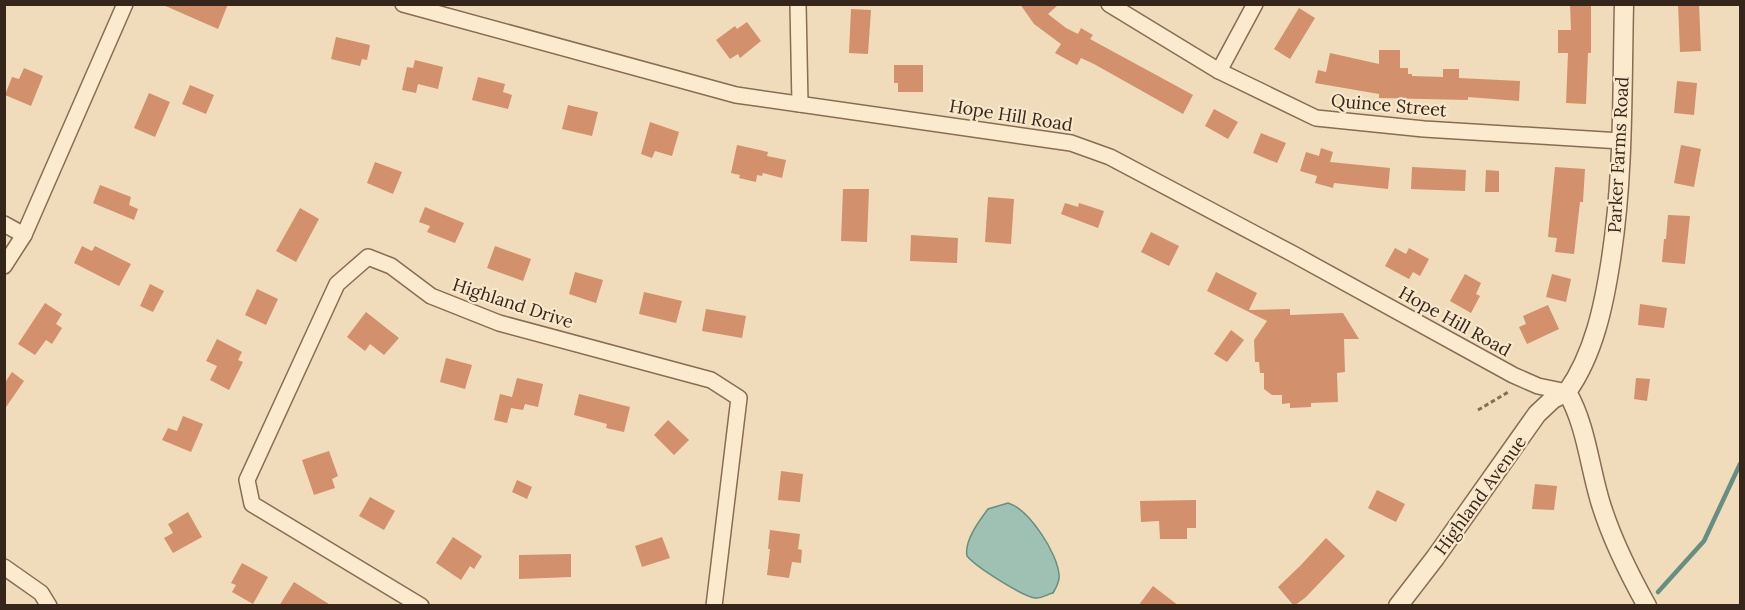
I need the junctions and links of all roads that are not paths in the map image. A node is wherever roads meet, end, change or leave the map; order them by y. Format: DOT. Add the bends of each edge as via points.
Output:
graph roads {
  1 [pos="125,4"];
  2 [pos="403,4"];
  3 [pos="798,4"];
  4 [pos="1109,4"];
  5 [pos="1256,4"];
  6 [pos="1624,4"];
  7 [pos="1218,71"];
  8 [pos="800,104"];
  9 [pos="1621,141"];
  10 [pos="4,224"];
  11 [pos="24,235"];
  12 [pos="4,266"];
  13 [pos="1567,392"];
  14 [pos="4,567"];
  15 [pos="49,606"];
  16 [pos="422,606"];
  17 [pos="714,606"];
  18 [pos="1398,606"];
  19 [pos="1647,606"];
  1 -- 11 [label="street"];
  2 -- 8 [label="street, Hope Hill Road" via="736,94"];
  3 -- 8 [label="street"];
  4 -- 7 [label="street, Quince Street"];
  5 -- 7 [label="street"];
  6 -- 9 [label="street, Parker Farms Road"];
  7 -- 9 [label="street, Quince Street" via="1316,118"];
  8 -- 13 [label="street, Hope Hill Road" via="1071,143 1110,158 1296,255 1513,375"];
  9 -- 13 [label="street, Parker Farms Road" via="1619,195 1605,294 1585,361"];
  10 -- 11 [label="street"];
  11 -- 12 [label="street"];
  13 -- 18 [label="street, Highland Avenue" via="1537,414"];
  13 -- 19 [label="street" via="1577,410 1600,503 1617,549"];
  14 -- 15 [label="street" via="41,594"];
  16 -- 17 [label="street, Highland Drive" via="252,504 247,480 337,284 368,257 391,266 431,296 499,323 711,380 739,398"];
}
